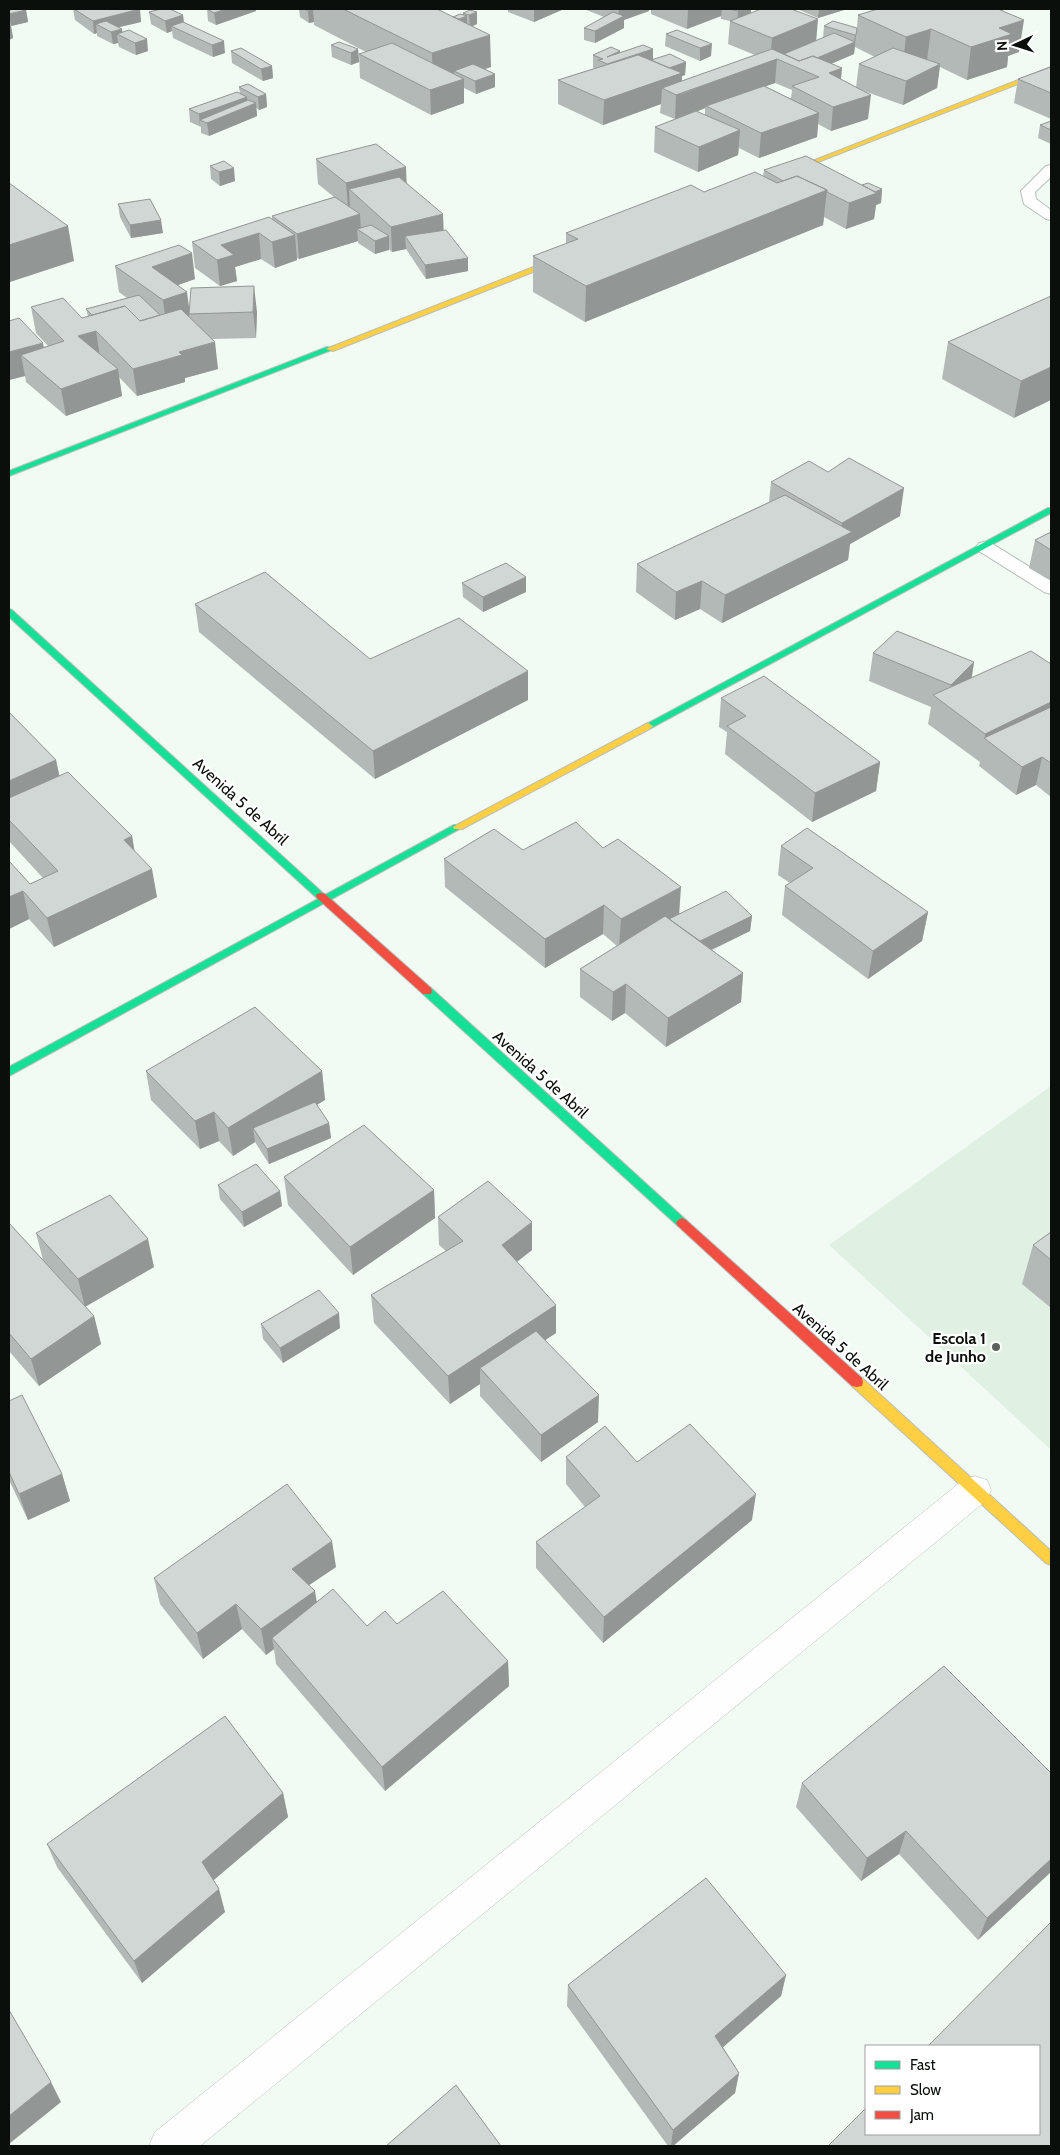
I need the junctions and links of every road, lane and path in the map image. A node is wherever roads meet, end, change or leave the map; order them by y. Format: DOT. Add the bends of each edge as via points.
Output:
graph roads {
  1 [pos="1051,70"];
  2 [pos="1051,169"];
  3 [pos="772,178"];
  4 [pos="1051,216"];
  5 [pos="576,254"];
  6 [pos="9,474"];
  7 [pos="1051,510"];
  8 [pos="985,547"];
  9 [pos="1051,588"];
  10 [pos="9,612"];
  11 [pos="324,899"];
  12 [pos="9,1072"];
  13 [pos="975,1490"];
  14 [pos="1051,1560"];
  15 [pos="169,2146"];
  1 -- 3 [label="street"];
  2 -- 4 [label="lane" via="1028,191 1030,200"];
  5 -- 6 [label="street"];
  7 -- 8 [label="street"];
  8 -- 9 [label="lane"];
  8 -- 11 [label="street"];
  10 -- 11 [label="street, Avenida 5 de Abril"];
  11 -- 12 [label="street"];
  11 -- 13 [label="street, Avenida 5 de Abril"];
  13 -- 14 [label="street, Avenida 5 de Abril"];
  13 -- 15 [label="street"];
}
